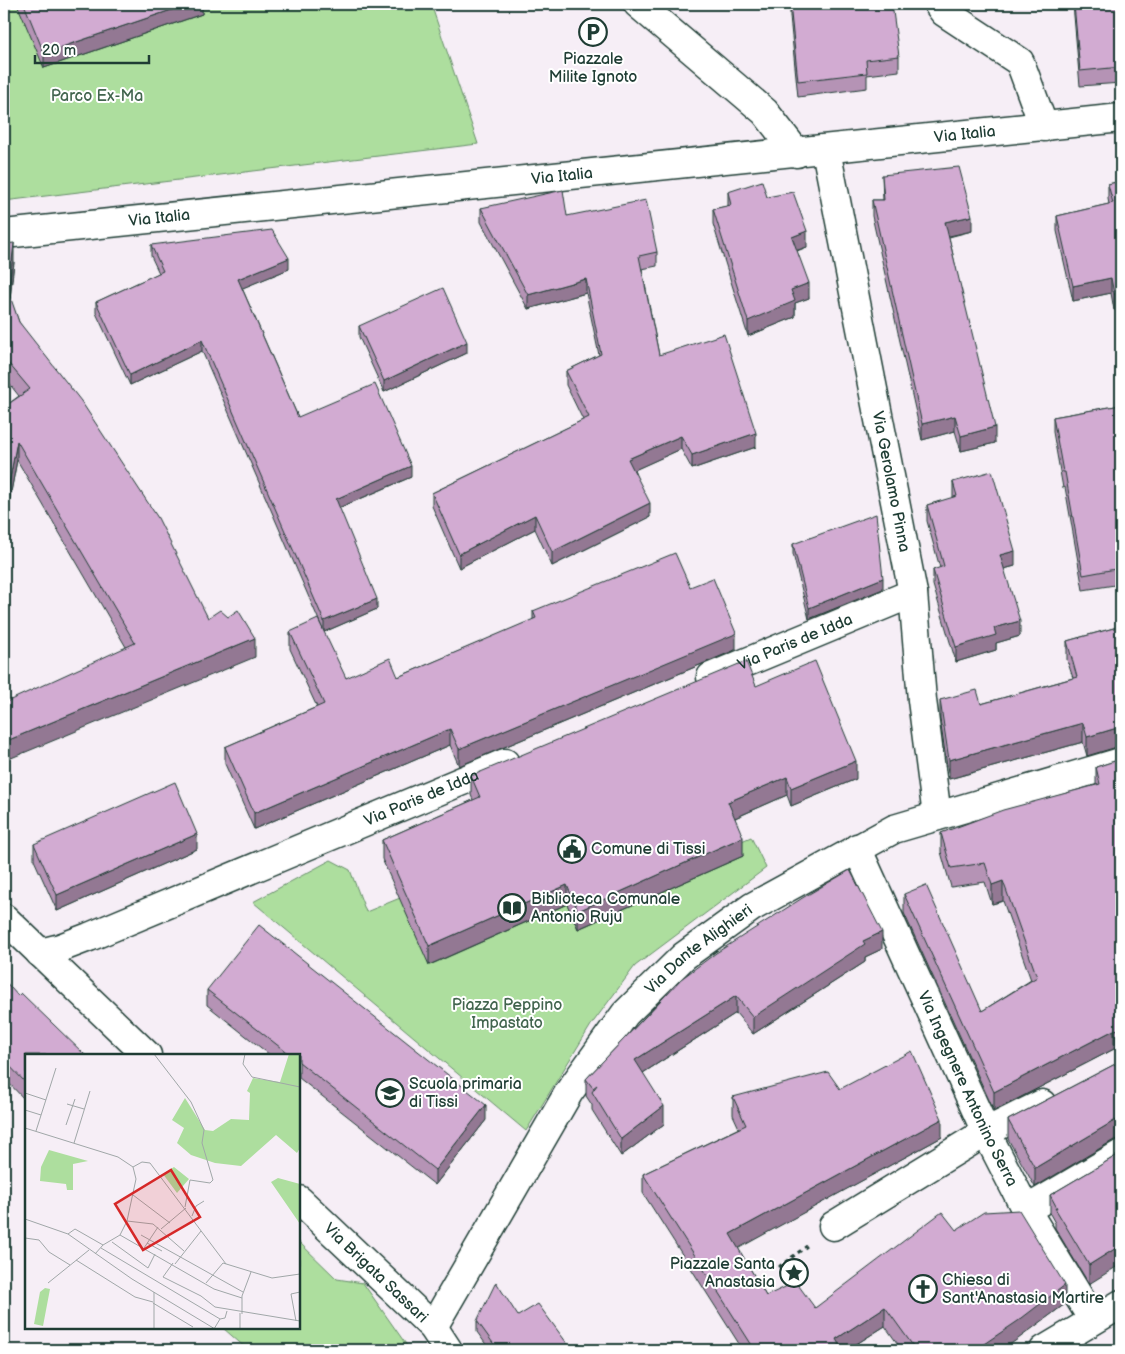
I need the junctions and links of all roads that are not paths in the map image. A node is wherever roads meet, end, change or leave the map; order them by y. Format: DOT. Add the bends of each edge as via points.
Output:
graph roads {
  1 [pos="638,4"];
  2 [pos="938,4"];
  3 [pos="1121,118"];
  4 [pos="1044,126"];
  5 [pos="826,150"];
  6 [pos="797,153"];
  7 [pos="4,234"];
  8 [pos="913,593"];
  9 [pos="684,688"];
  10 [pos="528,753"];
  11 [pos="1121,762"];
  12 [pos="937,816"];
  13 [pos="857,848"];
  14 [pos="4,918"];
  15 [pos="40,953"];
  16 [pos="146,1054"];
  17 [pos="1067,1092"];
  18 [pos="986,1132"];
  19 [pos="1121,1154"];
  20 [pos="300,1201"];
  21 [pos="1026,1210"];
  22 [pos="833,1226"];
  23 [pos="1121,1304"];
  24 [pos="1093,1320"];
  25 [pos="433,1327"];
  26 [pos="448,1350"];
  27 [pos="1044,1350"];
  1 -- 6 [label="street" via="765,112"];
  2 -- 4 [label="street" via="944,12 1020,62"];
  3 -- 4 [label="street, Via Italia"];
  4 -- 5 [label="street, Via Italia"];
  5 -- 6 [label="street, Via Italia"];
  5 -- 8 [label="street, Via Gerolamo Pinna"];
  6 -- 7 [label="street, Via Italia"];
  8 -- 9 [label="street, Via Paris de Idda"];
  8 -- 12 [label="street, Via Gerolamo Pinna" via="922,700"];
  10 -- 15 [label="street, Via Paris de Idda" via="89,937"];
  11 -- 12 [label="street, Via Dante Alighieri"];
  12 -- 13 [label="street, Via Dante Alighieri" via="894,829"];
  13 -- 18 [label="street, Via Ingegnere Antonino Serra"];
  13 -- 25 [label="street, Via Dante Alighieri" via="752,908 684,956 625,1014 569,1092"];
  14 -- 15 [label="street"];
  15 -- 16 [label="street"];
  17 -- 18 [label="street"];
  18 -- 21 [label="street, Via Ingegnere Antonino Serra"];
  18 -- 22 [label="street"];
  19 -- 21 [label="street"];
  20 -- 25 [label="street, Via Brigata Sassari"];
  21 -- 24 [label="street, Via Ingegnere Antonino Serra"];
  23 -- 24 [label="street"];
  24 -- 27 [label="street"];
  25 -- 26 [label="street, Via Brigata Sassari"];
}
